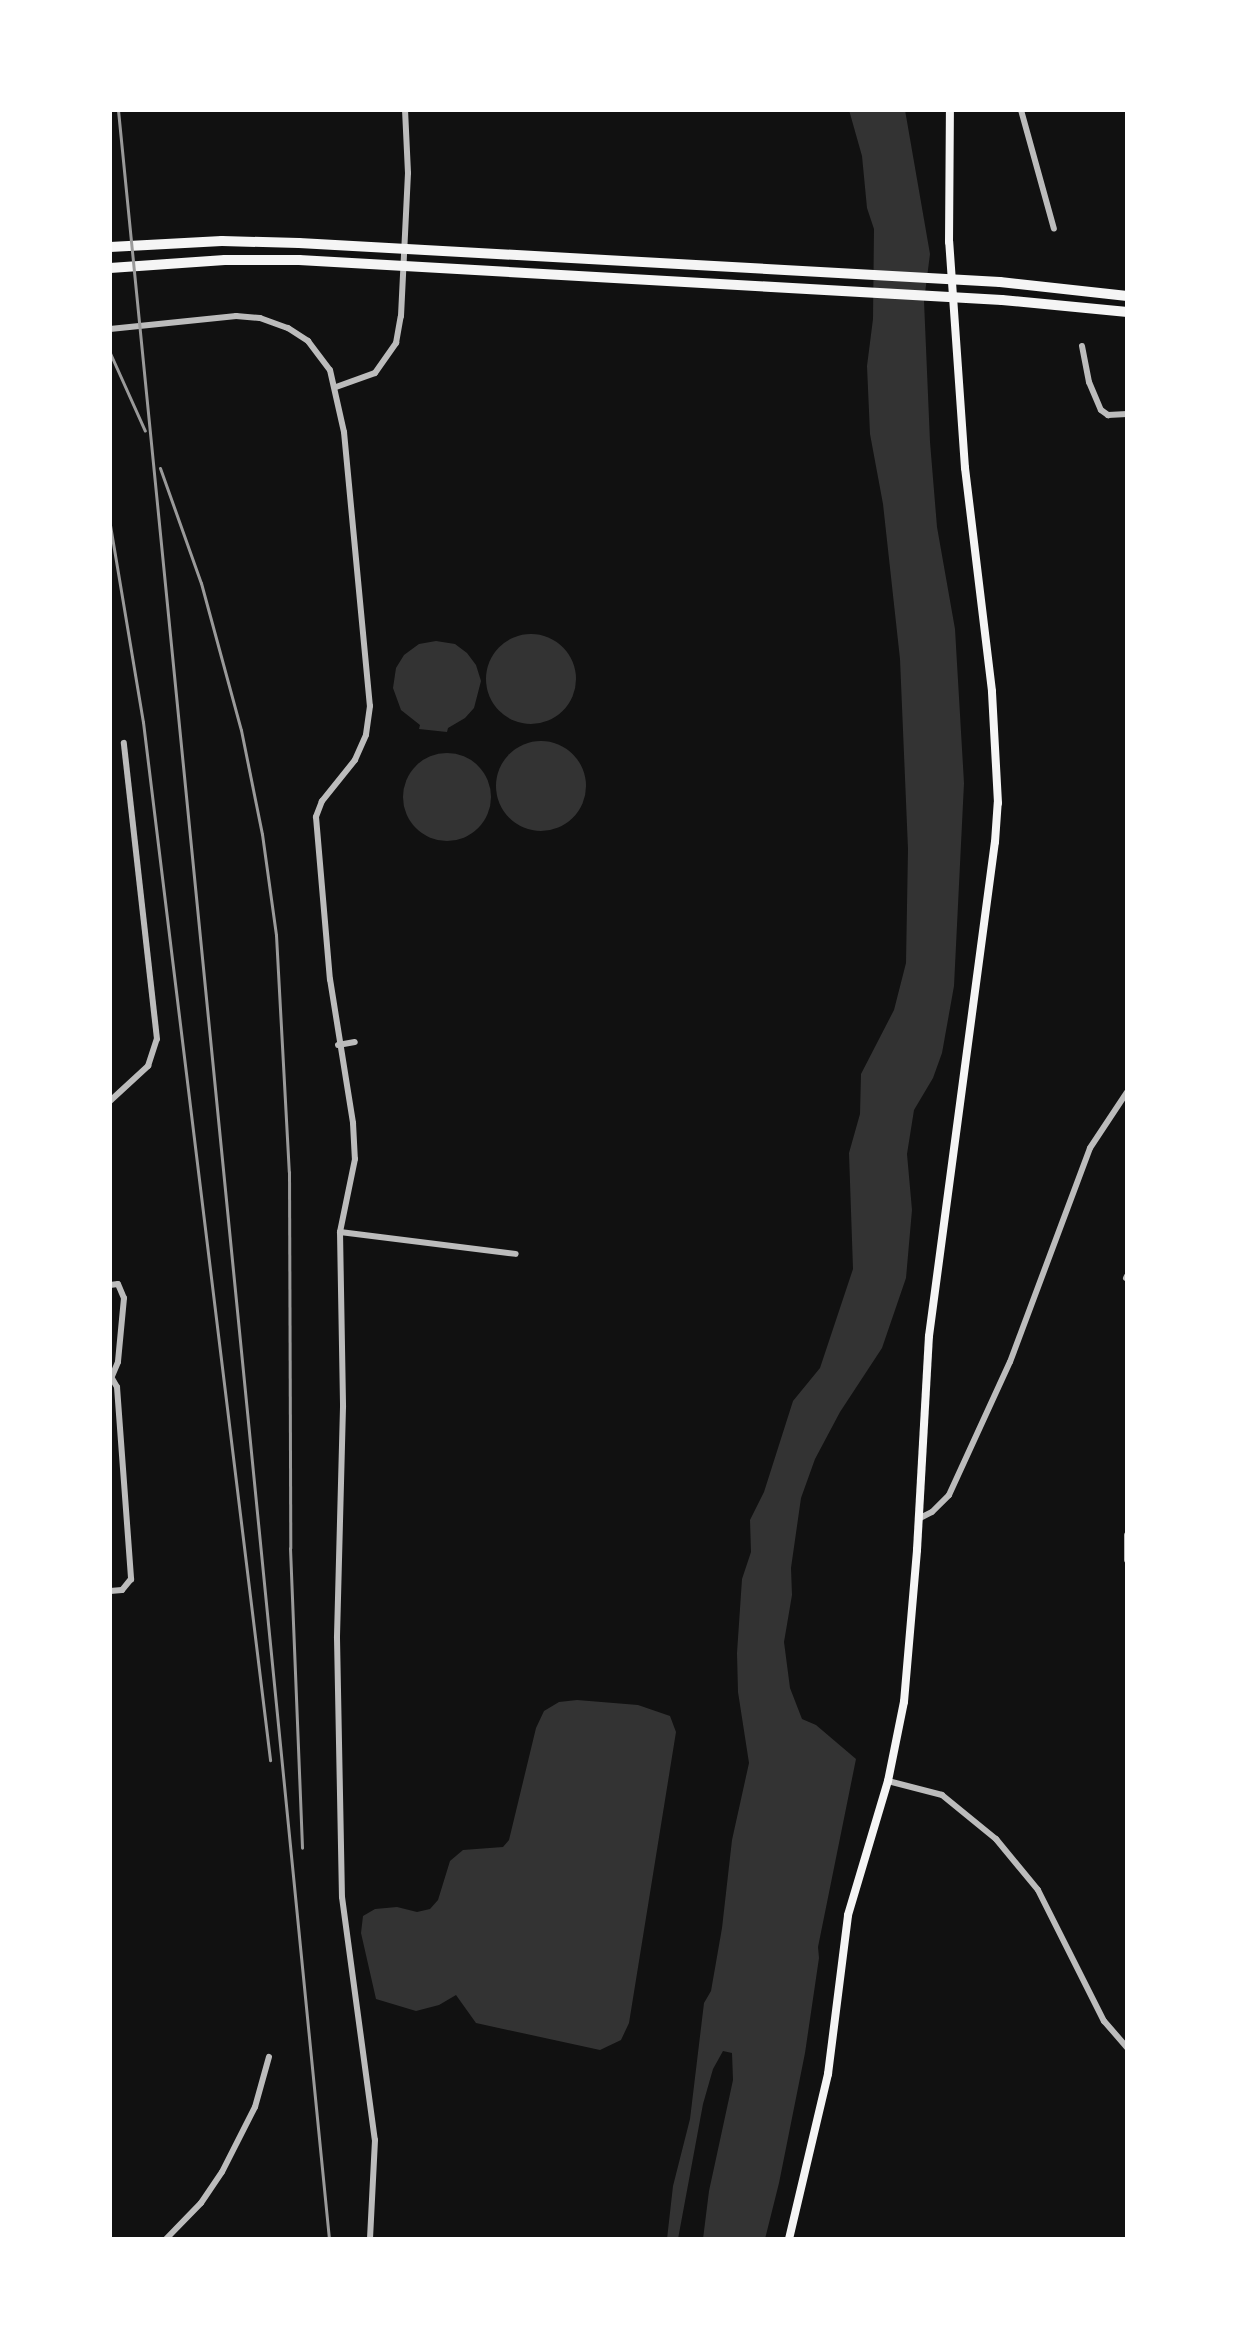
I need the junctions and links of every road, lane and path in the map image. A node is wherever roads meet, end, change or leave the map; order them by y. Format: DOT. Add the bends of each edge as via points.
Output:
graph roads {
  1 [pos="405,110"];
  2 [pos="950,110"];
  3 [pos="1021,110"];
  4 [pos="1054,229"];
  5 [pos="112,247"];
  6 [pos="114,268"];
  7 [pos="1127,296"];
  8 [pos="1127,312"];
  9 [pos="114,329"];
  10 [pos="1082,346"];
  11 [pos="336,387"];
  12 [pos="1127,414"];
  13 [pos="124,743"];
  14 [pos="355,1042"];
  15 [pos="338,1045"];
  16 [pos="1127,1092"];
  17 [pos="110,1101"];
  18 [pos="340,1232"];
  19 [pos="516,1254"];
  20 [pos="114,1285"];
  21 [pos="111,1376"];
  22 [pos="920,1518"];
  23 [pos="1127,1535"];
  24 [pos="1127,1560"];
  25 [pos="110,1591"];
  26 [pos="888,1781"];
  27 [pos="1127,2047"];
  28 [pos="269,2057"];
  29 [pos="166,2239"];
  30 [pos="370,2239"];
  31 [pos="789,2239"];
  1 -- 11 [label="street" via="408,173 396,343 375,373"];
  2 -- 22 [label="main road" via="955,343 992,691 998,803 929,1336"];
  3 -- 4 [label="street"];
  5 -- 7 [label="highway" via="261,241 1000,282"];
  6 -- 8 [label="highway" via="258,259 1002,300"];
  9 -- 11 [label="street" via="236,316 276,322 316,349"];
  10 -- 12 [label="street" via="1101,410"];
  11 -- 15 [label="street" via="370,706 355,760 322,801 316,817"];
  13 -- 17 [label="street" via="157,1039 148,1066"];
  14 -- 15 [label="street"];
  15 -- 18 [label="street" via="355,1159"];
  16 -- 22 [label="street" via="1090,1148 1010,1362 949,1495"];
  18 -- 19 [label="street"];
  18 -- 30 [label="street" via="343,1407 337,1638 342,1897 375,2140"];
  20 -- 21 [label="street" via="124,1298 118,1362"];
  21 -- 25 [label="street" via="117,1387 131,1579 122,1590"];
  22 -- 26 [label="main road" via="904,1702"];
  23 -- 24 [label="street"];
  26 -- 27 [label="street" via="931,1790 952,1801 996,1839 1038,1890 1117,2039"];
  26 -- 31 [label="main road" via="848,1915 828,2074"];
  28 -- 29 [label="street" via="255,2107 222,2172"];
}
